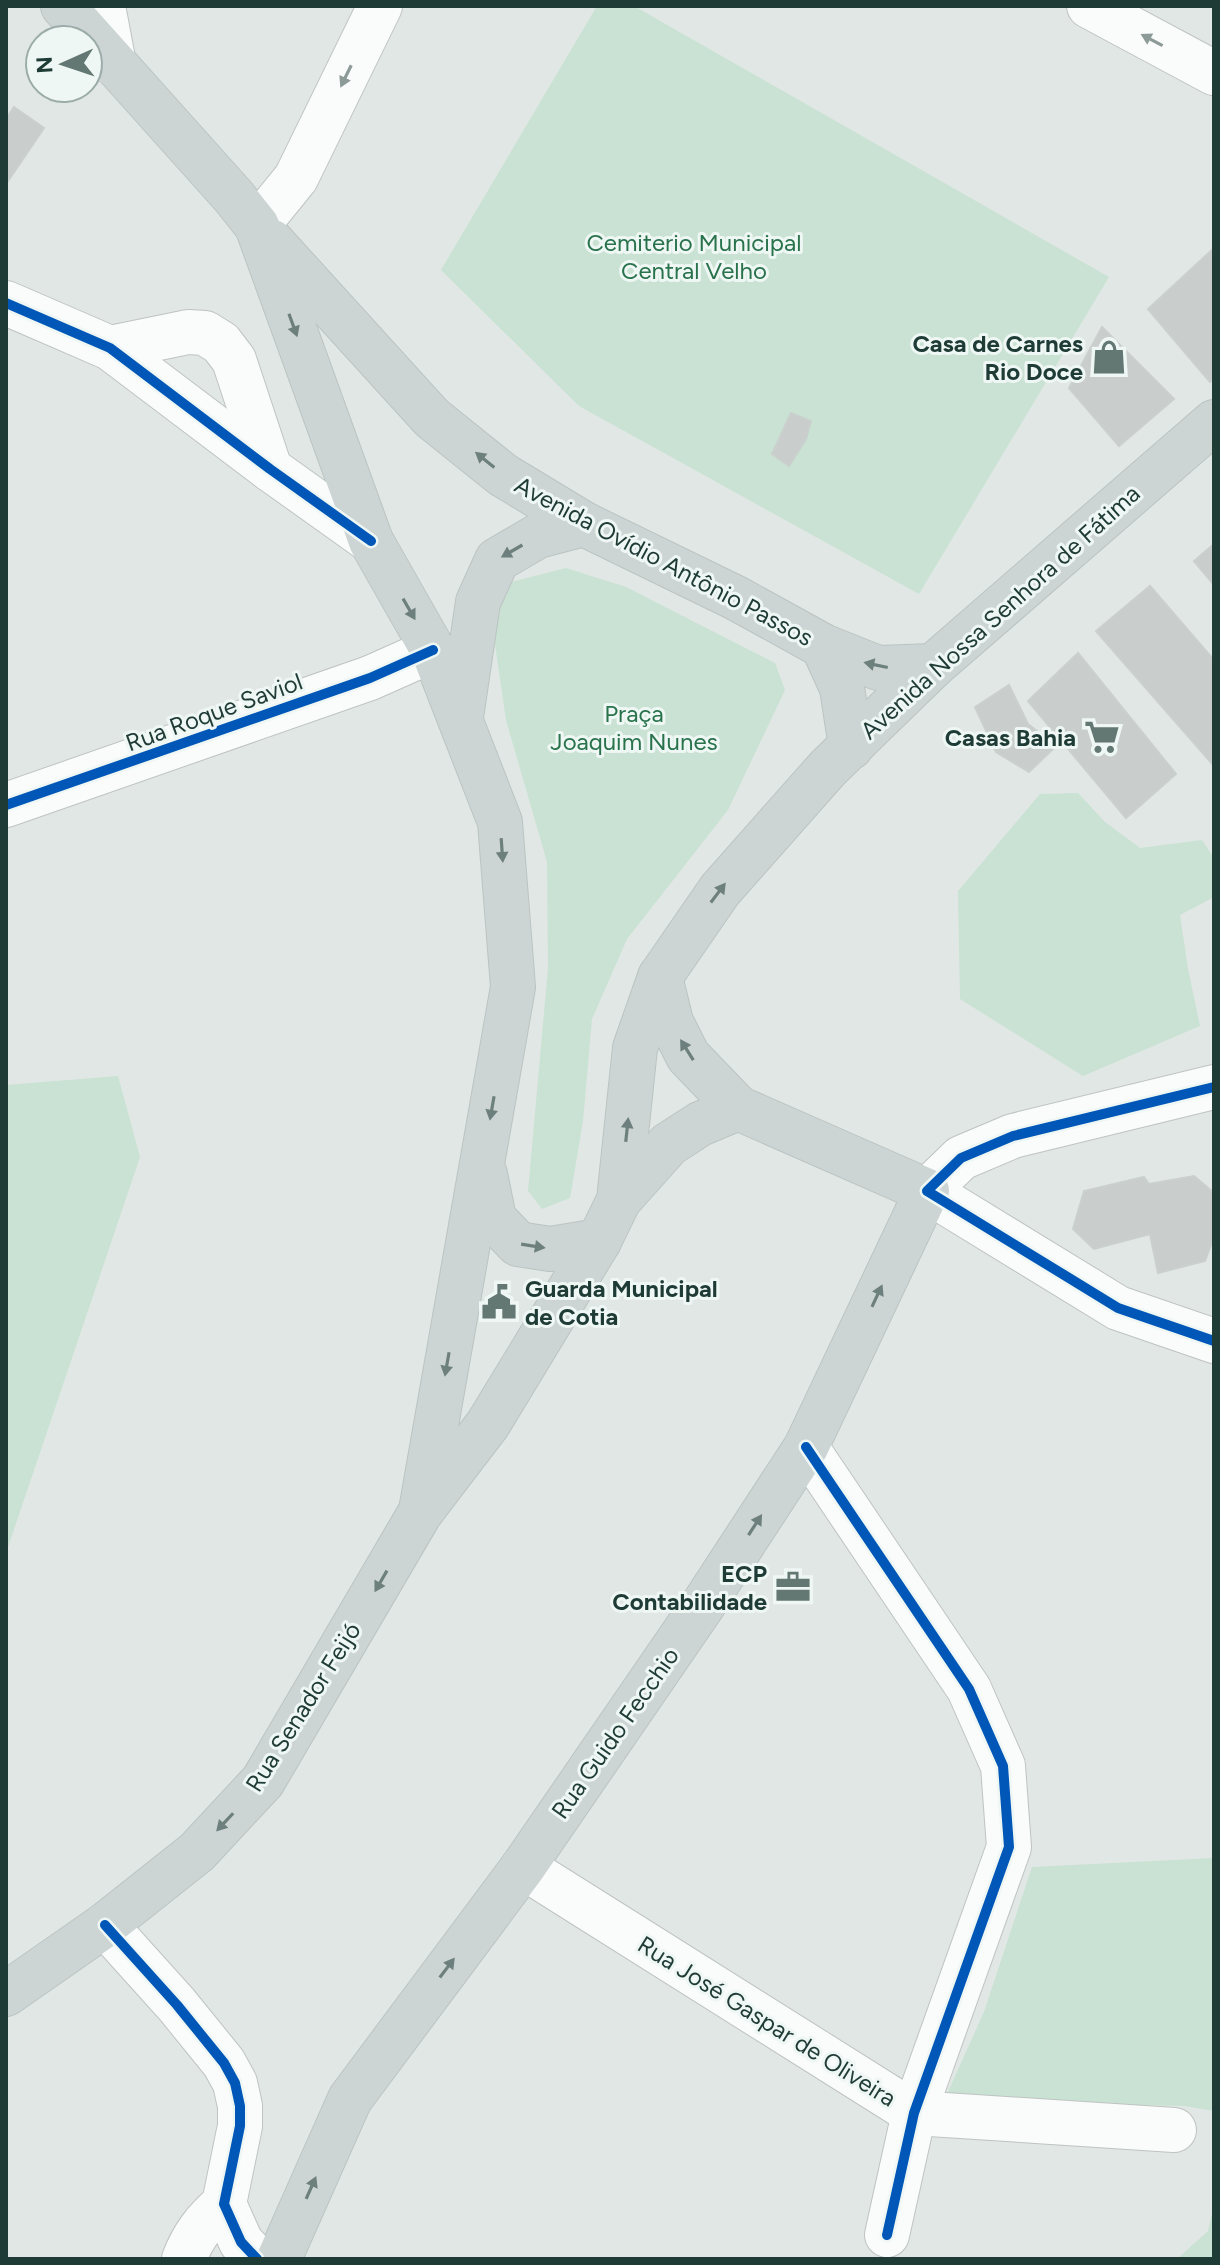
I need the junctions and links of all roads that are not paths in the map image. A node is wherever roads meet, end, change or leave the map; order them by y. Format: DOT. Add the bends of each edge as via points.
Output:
graph roads {
  1 [pos="63,6"];
  2 [pos="103,6"];
  3 [pos="380,6"];
  4 [pos="1089,6"];
  5 [pos="114,64"];
  6 [pos="1214,73"];
  7 [pos="257,226"];
  8 [pos="6,303"];
  9 [pos="110,348"];
  10 [pos="1214,422"];
  11 [pos="270,469"];
  12 [pos="584,524"];
  13 [pos="371,541"];
  14 [pos="823,646"];
  15 [pos="433,650"];
  16 [pos="933,666"];
  17 [pos="460,718"];
  18 [pos="851,747"];
  19 [pos="6,805"];
  20 [pos="660,977"];
  21 [pos="1214,1087"];
  22 [pos="738,1108"];
  23 [pos="483,1164"];
  24 [pos="927,1191"];
  25 [pos="619,1200"];
  26 [pos="599,1241"];
  27 [pos="1214,1341"];
  28 [pos="806,1447"];
  29 [pos="420,1513"];
  30 [pos="523,1867"];
  31 [pos="105,1925"];
  32 [pos="6,1994"];
  33 [pos="914,2113"];
  34 [pos="1174,2130"];
  35 [pos="224,2204"];
  36 [pos="887,2235"];
  37 [pos="184,2259"];
  38 [pos="257,2259"];
  39 [pos="279,2259"];
  1 -- 5 [label="main road, Avenida Ovídio Antônio Passos"];
  2 -- 5 [label="street"];
  3 -- 7 [label="street, one-way" via="296,178"];
  6 -- 4 [label="street, one-way"];
  5 -- 7 [label="main road, Avenida Ovídio Antônio Passos"];
  12 -- 7 [label="main road, Avenida Ovídio Antônio Passos, one-way" via="503,475 432,418"];
  7 -- 13 [label="main road, one-way"];
  8 -- 9 [label="street"];
  9 -- 11 [label="street"];
  9 -- 11 [label="street" via="188,332 205,333 221,343 234,360"];
  10 -- 16 [label="main road, Avenida Nossa Senhora de Fátima"];
  11 -- 13 [label="street"];
  12 -- 14 [label="main road, Avenida Ovídio Antônio Passos"];
  12 -- 17 [label="main road, one-way" via="538,536 497,560 478,602"];
  13 -- 15 [label="main road, one-way"];
  16 -- 14 [label="main road, Avenida Ovídio Antônio Passos, one-way" via="878,668"];
  14 -- 18 [label="main road" via="842,688"];
  15 -- 17 [label="main road"];
  15 -- 19 [label="street, Rua Roque Saviol" via="370,678"];
  16 -- 18 [label="main road, Avenida Nossa Senhora de Fátima"];
  17 -- 23 [label="main road, one-way" via="500,822 513,987"];
  20 -- 18 [label="main road, Avenida Nossa Senhora de Fátima, one-way" via="720,890"];
  22 -- 20 [label="main road, one-way" via="688,1056 671,1022"];
  25 -- 20 [label="main road, Avenida Nossa Senhora de Fátima, one-way" via="635,1048"];
  21 -- 24 [label="street" via="1013,1136 961,1158"];
  22 -- 24 [label="main road"];
  22 -- 25 [label="main road" via="669,1144"];
  23 -- 26 [label="main road, one-way" via="494,1219 518,1244 550,1249"];
  23 -- 29 [label="main road, one-way"];
  24 -- 27 [label="street" via="1118,1308"];
  28 -- 24 [label="main road, Rua Guido Fecchio, one-way"];
  25 -- 26 [label="main road, Avenida Nossa Senhora de Fátima"];
  26 -- 29 [label="main road, Avenida Nossa Senhora de Fátima" via="488,1424"];
  30 -- 28 [label="main road, Rua Guido Fecchio, one-way"];
  28 -- 33 [label="street" via="969,1689 1003,1766 1009,1847"];
  29 -- 31 [label="main road, Rua Senador Feijó, one-way" via="263,1781 197,1852"];
  30 -- 33 [label="street, Rua José Gaspar de Oliveira"];
  39 -- 30 [label="main road, Rua Guido Fecchio, one-way" via="350,2099"];
  31 -- 32 [label="main road, Rua Senador Feijó"];
  31 -- 35 [label="street" via="224,2063 235,2083 240,2126"];
  33 -- 34 [label="street, Rua José Gaspar de Oliveira"];
  33 -- 36 [label="street"];
  35 -- 37 [label="street" via="196,2233"];
  35 -- 38 [label="street" via="241,2242"];
}
